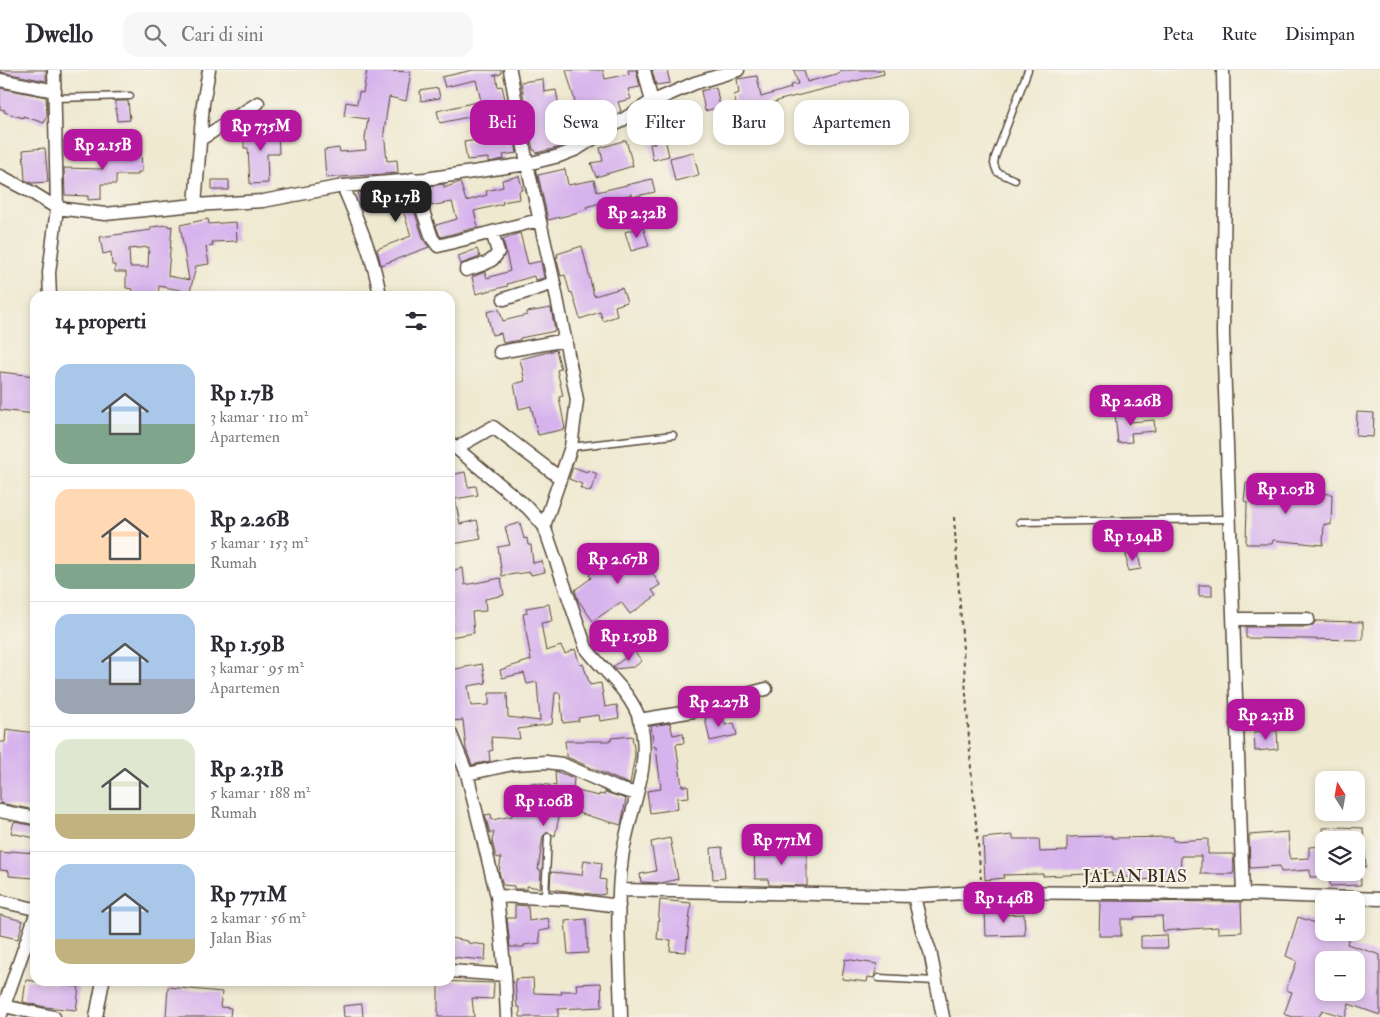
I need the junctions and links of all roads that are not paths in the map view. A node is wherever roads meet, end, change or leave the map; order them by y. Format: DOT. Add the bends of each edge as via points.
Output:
graph roads {
  1 [pos="54,70"];
  2 [pos="209,70"];
  3 [pos="510,70"];
  4 [pos="644,70"];
  5 [pos="738,70"];
  6 [pos="1028,70"];
  7 [pos="1223,70"];
  8 [pos="0,80"];
  9 [pos="55,95"];
  10 [pos="130,96"];
  11 [pos="652,100"];
  12 [pos="657,100"];
  13 [pos="258,103"];
  14 [pos="627,117"];
  15 [pos="201,139"];
  16 [pos="526,164"];
  17 [pos="0,176"];
  18 [pos="412,179"];
  19 [pos="1015,180"];
  20 [pos="342,186"];
  21 [pos="195,205"];
  22 [pos="57,208"];
  23 [pos="539,220"];
  24 [pos="492,232"];
  25 [pos="466,270"];
  26 [pos="554,283"];
  27 [pos="50,291"];
  28 [pos="379,291"];
  29 [pos="504,299"];
  30 [pos="566,340"];
  31 [pos="500,352"];
  32 [pos="673,435"];
  33 [pos="455,444"];
  34 [pos="455,447"];
  35 [pos="571,447"];
  36 [pos="560,478"];
  37 [pos="1229,519"];
  38 [pos="1020,522"];
  39 [pos="544,526"];
  40 [pos="1232,614"];
  41 [pos="1308,614"];
  42 [pos="766,689"];
  43 [pos="640,720"];
  44 [pos="455,760"];
  45 [pos="467,774"];
  46 [pos="637,794"];
  47 [pos="0,811"];
  48 [pos="30,817"];
  49 [pos="548,837"];
  50 [pos="620,890"];
  51 [pos="1243,894"];
  52 [pos="497,896"];
  53 [pos="914,896"];
  54 [pos="545,897"];
  55 [pos="1380,899"];
  56 [pos="0,901"];
  57 [pos="619,906"];
  58 [pos="30,908"];
  59 [pos="30,931"];
  60 [pos="455,971"];
  61 [pos="505,975"];
  62 [pos="879,978"];
  63 [pos="935,981"];
  64 [pos="102,986"];
  65 [pos="2,1012"];
  66 [pos="54,1017"];
  67 [pos="96,1017"];
  68 [pos="507,1017"];
  69 [pos="621,1017"];
  70 [pos="943,1017"];
  1 -- 9 [label="street"];
  2 -- 15 [label="street"];
  3 -- 16 [label="street"];
  4 -- 11 [label="street"];
  5 -- 12 [label="street" via="695,83"];
  6 -- 19 [label="lane" via="995,156 996,172"];
  7 -- 37 [label="street" via="1223,334"];
  8 -- 9 [label="street"];
  9 -- 10 [label="lane"];
  9 -- 22 [label="street"];
  13 -- 15 [label="street"];
  14 -- 16 [label="street" via="576,149"];
  15 -- 21 [label="street"];
  16 -- 18 [label="street"];
  16 -- 23 [label="street"];
  17 -- 22 [label="street"];
  18 -- 20 [label="street"];
  18 -- 24 [label="street" via="432,238 438,246"];
  20 -- 21 [label="street" via="263,201"];
  20 -- 28 [label="street" via="364,235"];
  21 -- 22 [label="street" via="105,214"];
  22 -- 27 [label="street"];
  23 -- 24 [label="street"];
  23 -- 26 [label="street"];
  24 -- 25 [label="street" via="496,255 491,261"];
  26 -- 29 [label="street"];
  26 -- 30 [label="street"];
  30 -- 31 [label="street"];
  30 -- 35 [label="street" via="577,400"];
  32 -- 35 [label="lane"];
  33 -- 36 [label="street" via="493,427"];
  34 -- 39 [label="street" via="528,508"];
  35 -- 36 [label="street"];
  36 -- 39 [label="street"];
  37 -- 38 [label="lane"];
  37 -- 40 [label="street"];
  39 -- 43 [label="street" via="586,648 611,676"];
  40 -- 41 [label="street"];
  40 -- 51 [label="street"];
  42 -- 43 [label="street" via="704,705 694,711"];
  43 -- 46 [label="street" via="644,761"];
  44 -- 45 [label="street"];
  45 -- 46 [label="street" via="513,764 546,762 562,764"];
  45 -- 52 [label="street"];
  46 -- 50 [label="street" via="622,857"];
  47 -- 48 [label="street"];
  49 -- 54 [label="lane"];
  50 -- 53 [label="street, JALAN BIAS"];
  50 -- 57 [label="street"];
  51 -- 53 [label="street, JALAN BIAS" via="982,892"];
  51 -- 55 [label="street, JALAN BIAS"];
  52 -- 54 [label="street"];
  52 -- 61 [label="street"];
  53 -- 63 [label="street"];
  54 -- 57 [label="street"];
  56 -- 58 [label="street"];
  57 -- 69 [label="street"];
  59 -- 65 [label="street"];
  60 -- 61 [label="street"];
  61 -- 68 [label="street"];
  62 -- 63 [label="lane"];
  63 -- 70 [label="street"];
  64 -- 67 [label="street"];
  65 -- 66 [label="street"];
}
